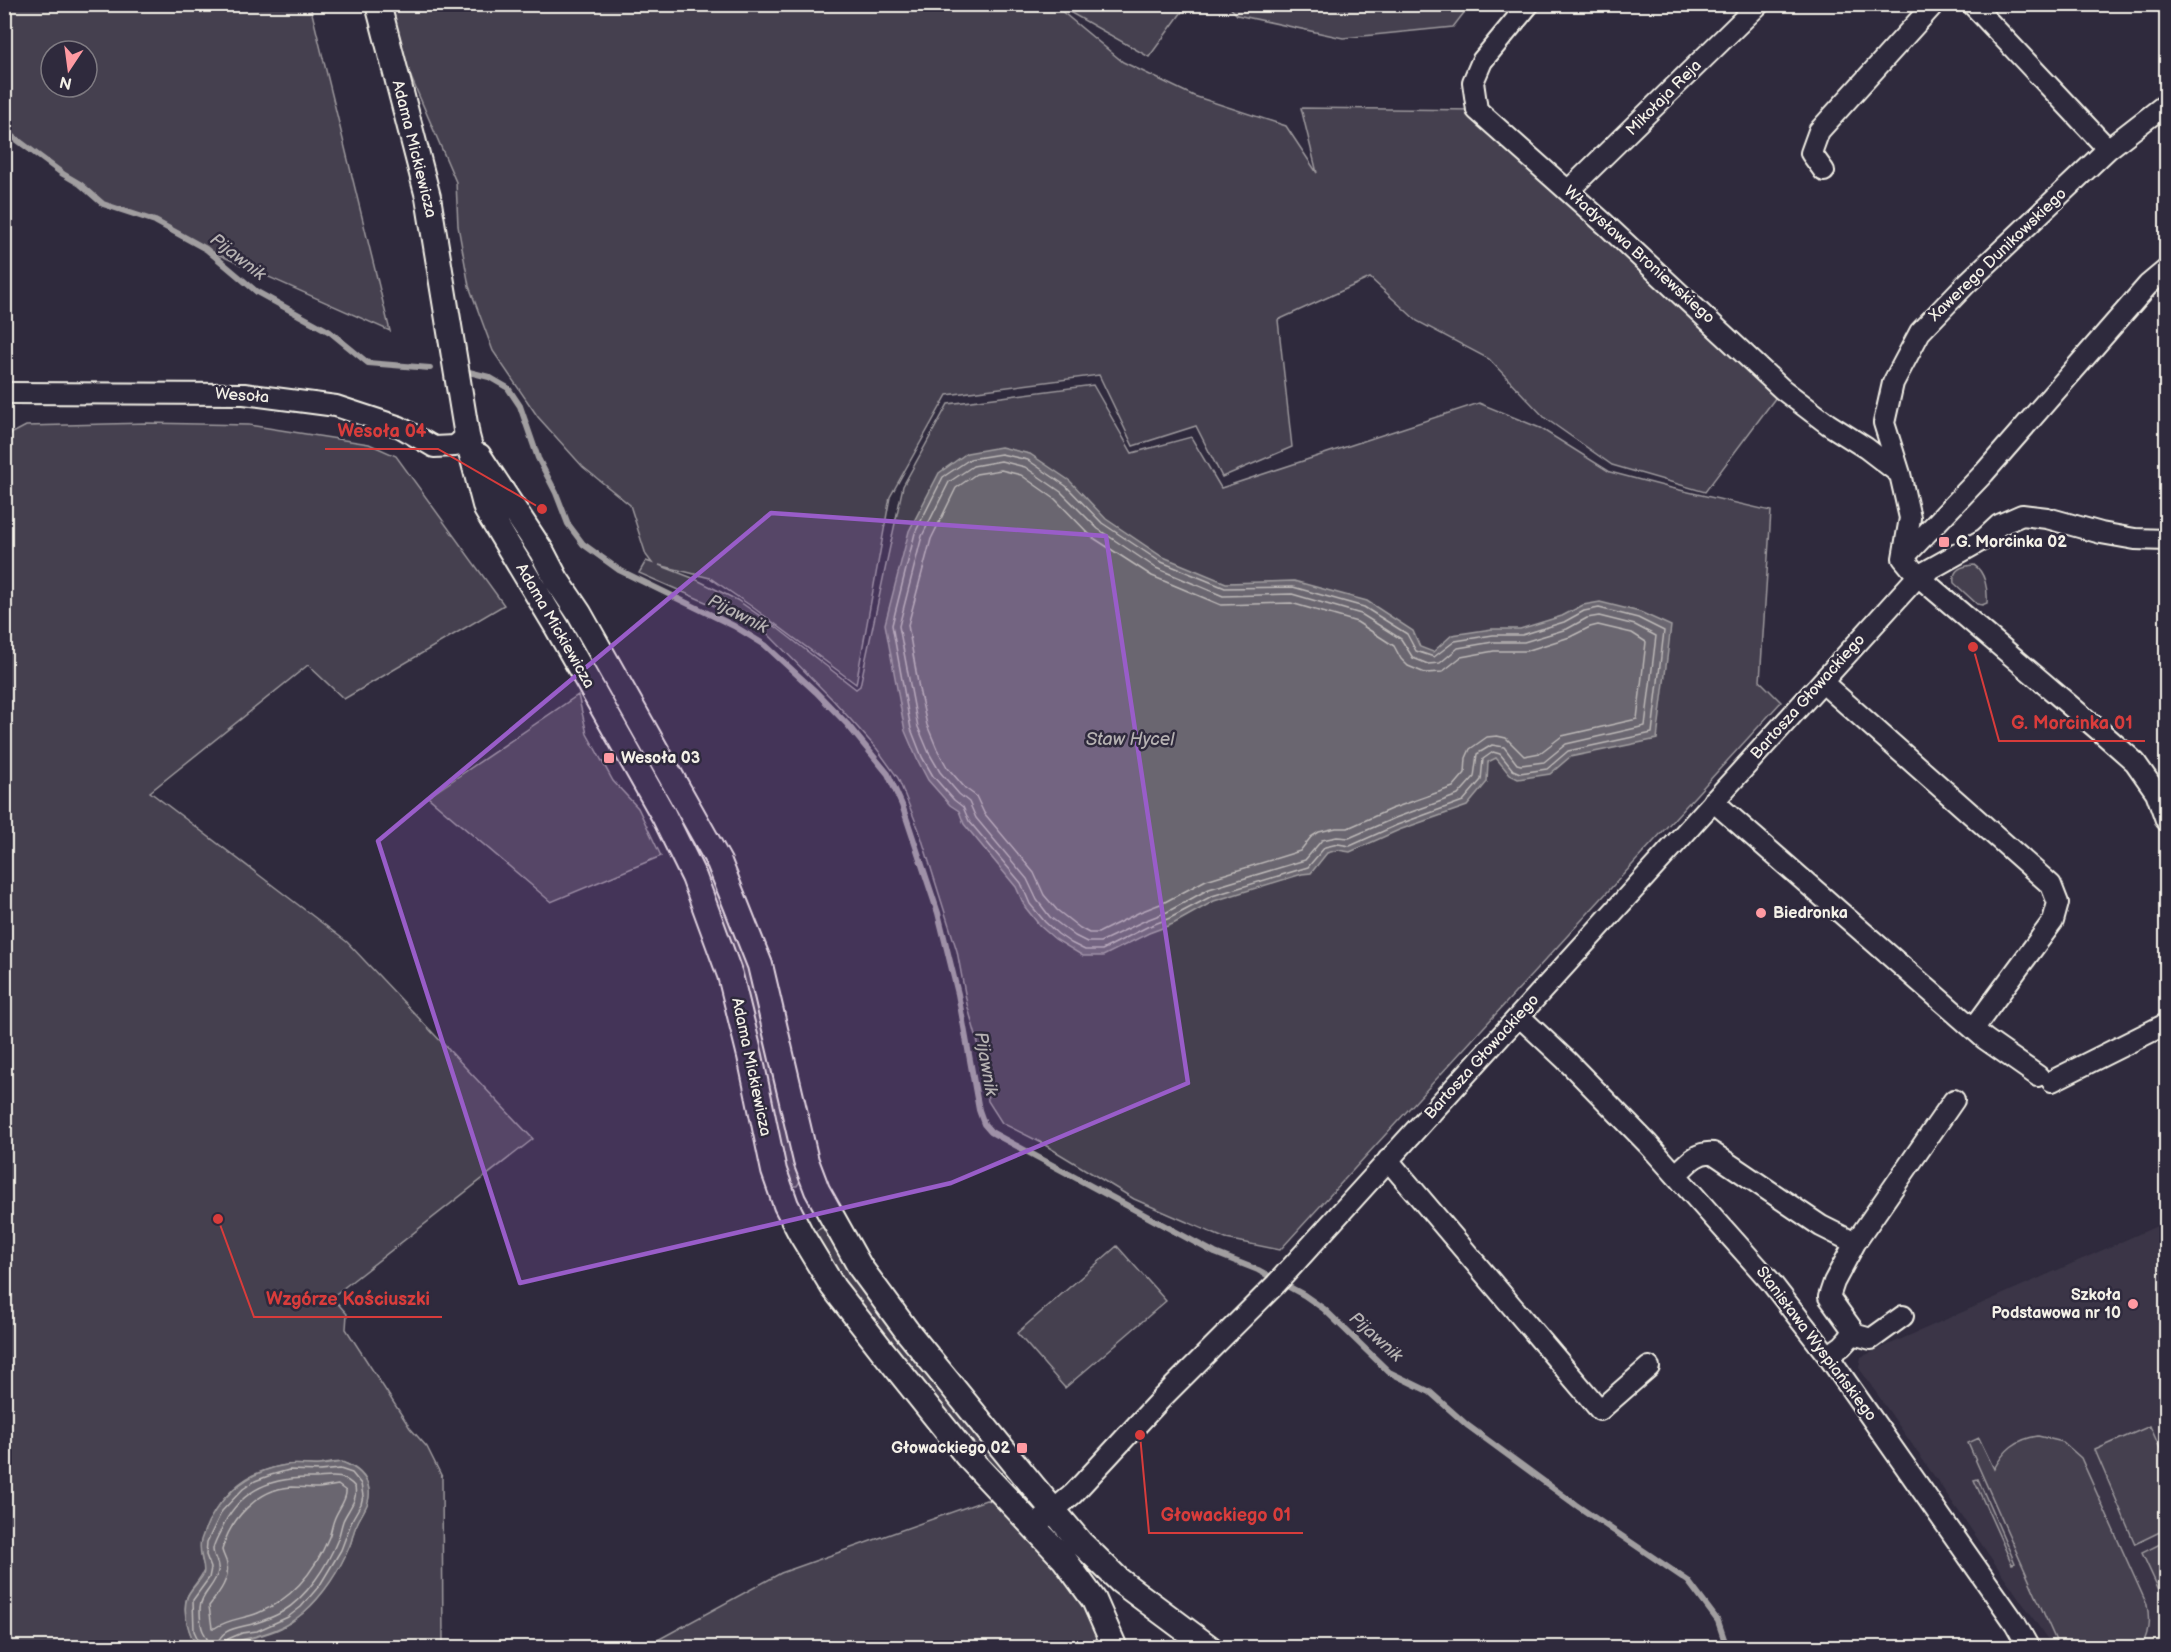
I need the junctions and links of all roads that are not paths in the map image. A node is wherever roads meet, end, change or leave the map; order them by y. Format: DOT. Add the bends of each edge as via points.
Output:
graph roads {
  1 [pos="378,4"];
  2 [pos="1529,4"];
  3 [pos="1759,4"];
  4 [pos="1934,4"];
  5 [pos="1972,4"];
  6 [pos="2166,104"];
  7 [pos="2108,148"];
  8 [pos="1824,171"];
  9 [pos="1568,191"];
  10 [pos="2166,270"];
  11 [pos="4,393"];
  12 [pos="467,436"];
  13 [pos="1900,474"];
  14 [pos="2166,540"];
  15 [pos="1903,558"];
  16 [pos="1918,576"];
  17 [pos="1822,682"];
  18 [pos="1713,801"];
  19 [pos="2166,820"];
  20 [pos="1519,1016"];
  21 [pos="2166,1024"];
  22 [pos="1974,1028"];
  23 [pos="1954,1100"];
  24 [pos="1388,1160"];
  25 [pos="1676,1175"];
  26 [pos="1855,1243"];
  27 [pos="1903,1316"];
  28 [pos="1853,1334"];
  29 [pos="1828,1356"];
  30 [pos="1649,1367"];
  31 [pos="1053,1510"];
  32 [pos="1035,1526"];
  33 [pos="1120,1581"];
  34 [pos="1094,1600"];
  35 [pos="1114,1647"];
  36 [pos="1210,1647"];
  37 [pos="2030,1647"];
  1 -- 12 [label="street, Adama Mickiewicza" via="428,197"];
  2 -- 9 [label="street, Władysława Broniewskiego" via="1482,61 1473,82 1478,110"];
  3 -- 9 [label="street, Mikołaja Reja"];
  4 -- 8 [label="street" via="1819,131 1810,153"];
  5 -- 7 [label="street"];
  6 -- 7 [label="street, Xawerego Dunikowskiego"];
  7 -- 13 [label="street, Xawerego Dunikowskiego" via="1920,332 1893,383 1884,423"];
  9 -- 13 [label="street, Władysława Broniewskiego" via="1782,389"];
  10 -- 15 [label="street" via="2148,285 1984,473"];
  11 -- 12 [label="street, Wesoła" via="244,393 336,406 400,427 434,447 455,446"];
  12 -- 31 [label="street, Adama Mickiewicza" via="579,613 719,862 760,965 806,1161 831,1217 860,1267 907,1331"];
  12 -- 32 [label="street, Adama Mickiewicza" via="486,509 647,786 694,877 730,975 774,1171 801,1234 832,1287 934,1415 967,1456"];
  13 -- 15 [label="street, Xawerego Dunikowskiego" via="1910,518"];
  14 -- 16 [label="street, Bartosza Głowackiego" via="2135,539 2022,515 1999,525 1984,540"];
  15 -- 16 [label="street"];
  16 -- 17 [label="street, Bartosza Głowackiego"];
  16 -- 19 [label="street" via="2135,762 2156,792"];
  17 -- 18 [label="street, Bartosza Głowackiego"];
  17 -- 22 [label="street" via="2051,885 2058,903 2054,921"];
  18 -- 20 [label="street, Bartosza Głowackiego"];
  18 -- 22 [label="street"];
  20 -- 24 [label="street, Bartosza Głowackiego"];
  20 -- 25 [label="street, Stanisława Wyspiańskiego"];
  21 -- 22 [label="street" via="2045,1078"];
  23 -- 26 [label="street"];
  24 -- 30 [label="street" via="1600,1410"];
  24 -- 31 [label="street, Bartosza Głowackiego" via="1279,1280 1073,1494"];
  25 -- 26 [label="street" via="1690,1160 1704,1152 1713,1153 1814,1221"];
  25 -- 29 [label="street, Stanisława Wyspiańskiego" via="1770,1281"];
  26 -- 28 [label="street" via="1829,1297"];
  27 -- 28 [label="street" via="1871,1339"];
  28 -- 29 [label="street"];
  29 -- 37 [label="street, Stanisława Wyspiańskiego"];
  31 -- 32 [label="street, Bartosza Głowackiego"];
  31 -- 33 [label="street, Adama Mickiewicza"];
  32 -- 34 [label="street, Adama Mickiewicza"];
  33 -- 34 [label="street" via="1100,1581"];
  33 -- 36 [label="street, Adama Mickiewicza"];
  34 -- 35 [label="street, Adama Mickiewicza"];
}
